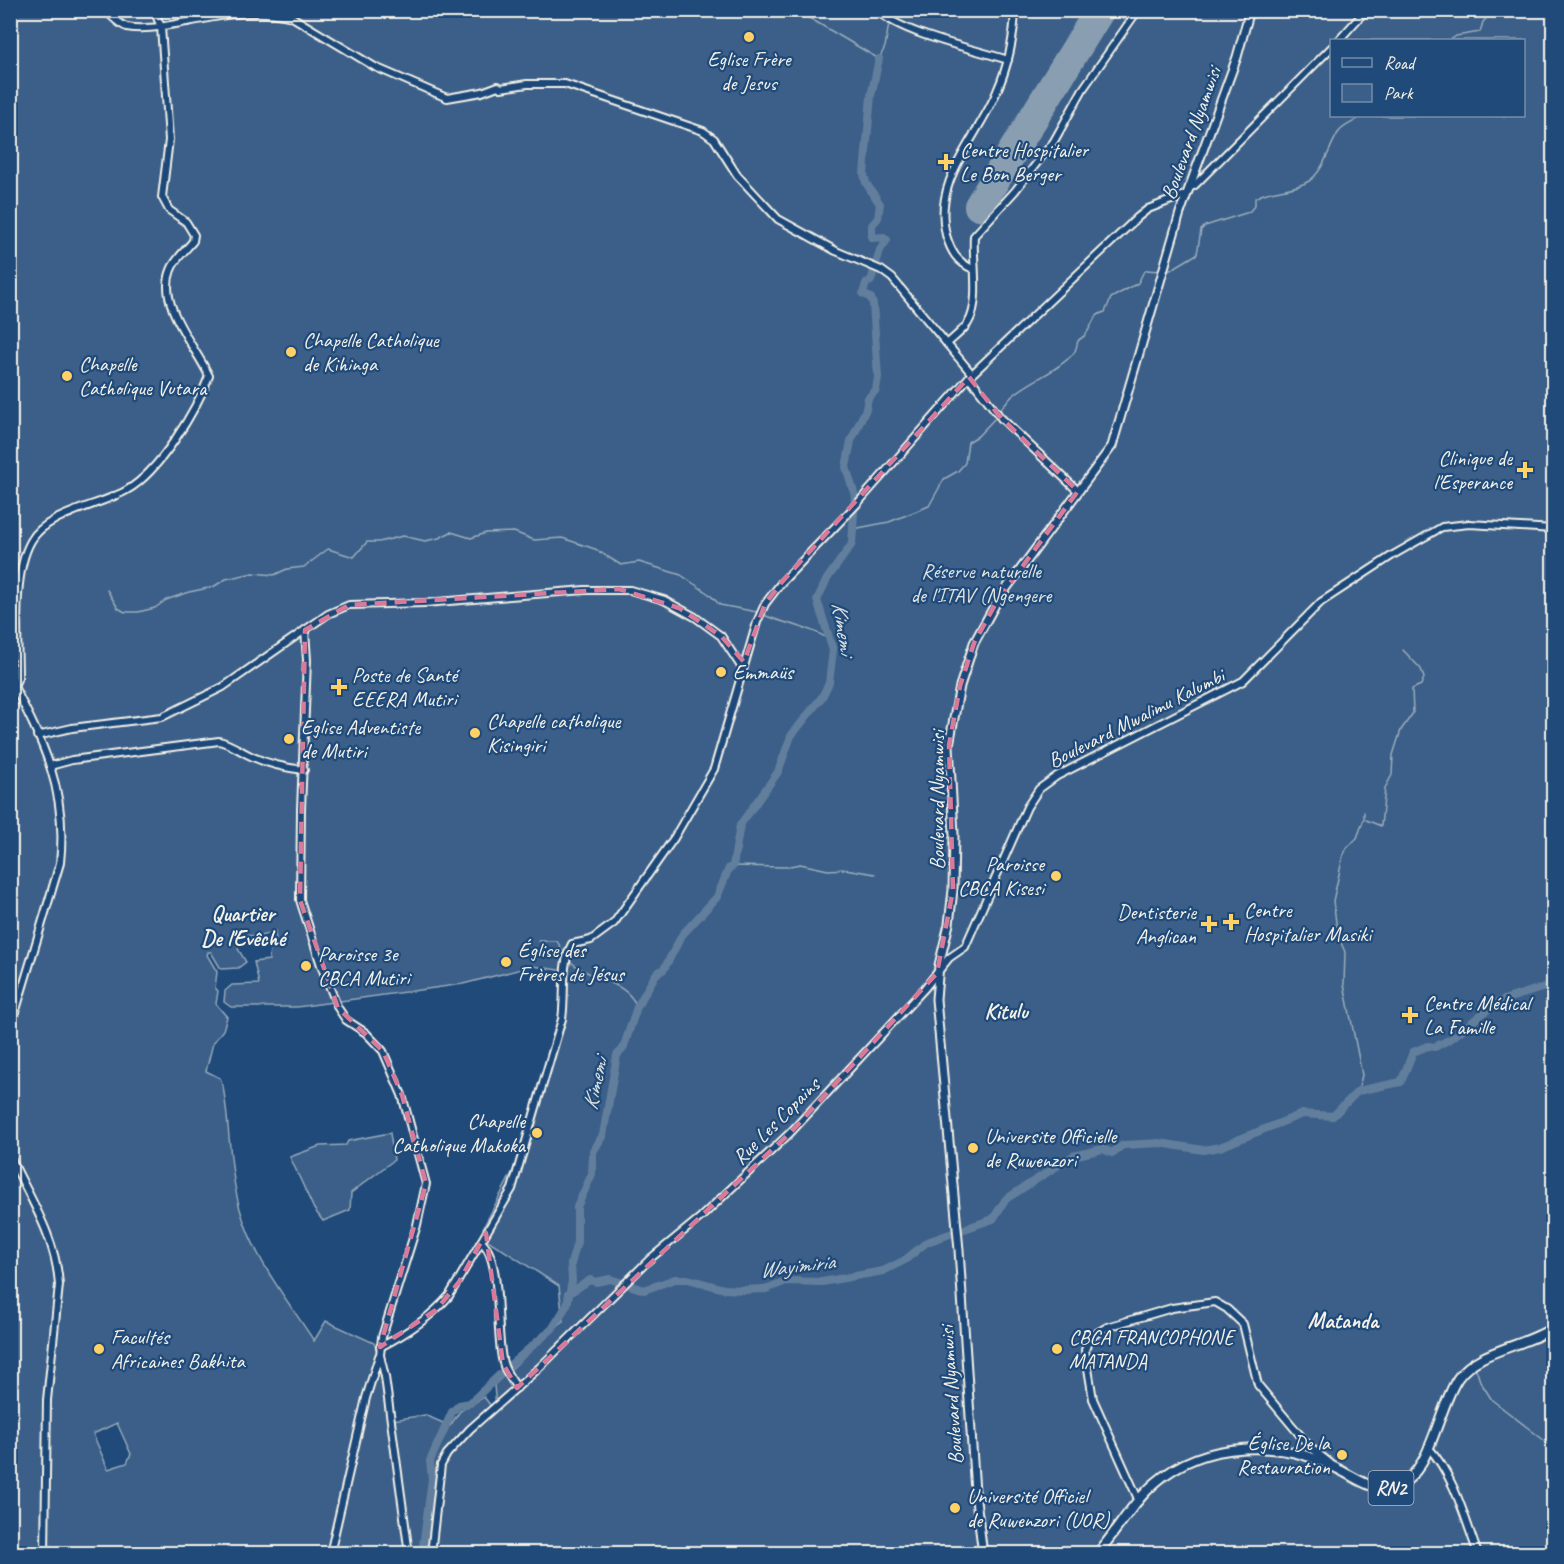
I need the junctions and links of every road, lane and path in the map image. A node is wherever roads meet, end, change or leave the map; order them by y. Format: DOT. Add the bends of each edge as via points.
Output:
graph roads {
  1 [pos="105,10"];
  2 [pos="154,10"];
  3 [pos="876,10"];
  4 [pos="1015,10"];
  5 [pos="1138,10"];
  6 [pos="1250,10"];
  7 [pos="1366,10"];
  8 [pos="161,27"];
  9 [pos="1340,39"];
  10 [pos="1330,49"];
  11 [pos="1008,60"];
  12 [pos="1188,191"];
  13 [pos="973,269"];
  14 [pos="947,344"];
  15 [pos="971,375"];
  16 [pos="1078,491"];
  17 [pos="1554,528"];
  18 [pos="305,630"];
  19 [pos="742,668"];
  20 [pos="10,679"];
  21 [pos="14,686"];
  22 [pos="37,736"];
  23 [pos="50,766"];
  24 [pos="304,770"];
  25 [pos="937,974"];
  26 [pos="10,1030"];
  27 [pos="10,1156"];
  28 [pos="481,1242"];
  29 [pos="1554,1327"];
  30 [pos="380,1347"];
  31 [pos="380,1355"];
  32 [pos="517,1388"];
  33 [pos="1428,1447"];
  34 [pos="1333,1466"];
  35 [pos="1139,1501"];
  36 [pos="45,1554"];
  37 [pos="330,1554"];
  38 [pos="410,1554"];
  39 [pos="431,1554"];
  40 [pos="983,1554"];
  41 [pos="1097,1554"];
  42 [pos="1478,1554"];
  1 -- 8 [label="street" via="125,26"];
  2 -- 8 [label="street"];
  3 -- 11 [label="street" via="917,31"];
  4 -- 11 [label="street"];
  5 -- 13 [label="street" via="1083,89 1054,141 974,236"];
  6 -- 12 [label="main road, Boulevard Nyamwisi"];
  7 -- 9 [label="street"];
  8 -- 14 [label="street" via="230,14 269,12 292,17 375,67 447,98 498,86 566,84 703,130 778,219 892,278"];
  8 -- 21 [label="street" via="168,140 162,197 169,210 186,222 194,235 171,269 167,287 171,308 209,376 194,407 147,476 114,497 45,526 32,539 22,567 18,677"];
  10 -- 12 [label="street"];
  11 -- 13 [label="street" via="995,96 954,169 943,205 951,249 961,263"];
  12 -- 15 [label="street" via="1138,217"];
  12 -- 16 [label="main road, Boulevard Nyamwisi" via="1112,446"];
  13 -- 14 [label="street" via="971,316"];
  14 -- 15 [label="street"];
  15 -- 16 [label="street" via="998,414"];
  15 -- 19 [label="street" via="765,604"];
  16 -- 25 [label="main road, Boulevard Nyamwisi" via="997,601 974,643 957,698 949,745 953,890"];
  17 -- 25 [label="street, Boulevard Mwalimu Kalumbi" via="1469,524 1442,527 1321,602 1235,686 1057,776 1039,789 1027,807 965,947 956,951"];
  18 -- 19 [label="street" via="349,605 619,589 653,596 695,617 722,636"];
  18 -- 22 [label="street" via="223,687 162,717"];
  18 -- 24 [label="street"];
  19 -- 28 [label="street" via="714,769 674,838 614,923 591,940 572,944 567,952 562,1019 541,1098 512,1189"];
  20 -- 21 [label="street"];
  21 -- 22 [label="street"];
  22 -- 23 [label="street"];
  23 -- 24 [label="street" via="219,741 265,762"];
  23 -- 26 [label="street" via="61,803 60,863"];
  24 -- 30 [label="street" via="300,900 338,1008 346,1020 383,1051 402,1095 426,1184"];
  25 -- 32 [label="street, Rue Les Copains" via="790,1133 628,1280"];
  25 -- 40 [label="main road, Boulevard Nyamwisi" via="975,1492"];
  27 -- 36 [label="street" via="46,1227 58,1268 47,1400"];
  28 -- 30 [label="street" via="459,1282 436,1310"];
  28 -- 32 [label="street" via="489,1249 493,1271 503,1364"];
  29 -- 33 [label="highway, RN2" via="1492,1354 1460,1375"];
  30 -- 31 [label="street"];
  31 -- 37 [label="street" via="366,1398"];
  31 -- 38 [label="street"];
  32 -- 39 [label="street" via="470,1429 441,1465"];
  33 -- 34 [label="highway, RN2" via="1417,1471 1393,1487 1377,1488"];
  33 -- 42 [label="street" via="1455,1493"];
  34 -- 35 [label="highway, RN2" via="1314,1457 1271,1449 1239,1449 1172,1469"];
  34 -- 35 [label="street" via="1310,1447 1258,1385 1243,1324 1215,1302 1173,1308 1107,1327 1090,1337 1085,1350 1093,1399"];
  35 -- 41 [label="highway, RN2"];
}
